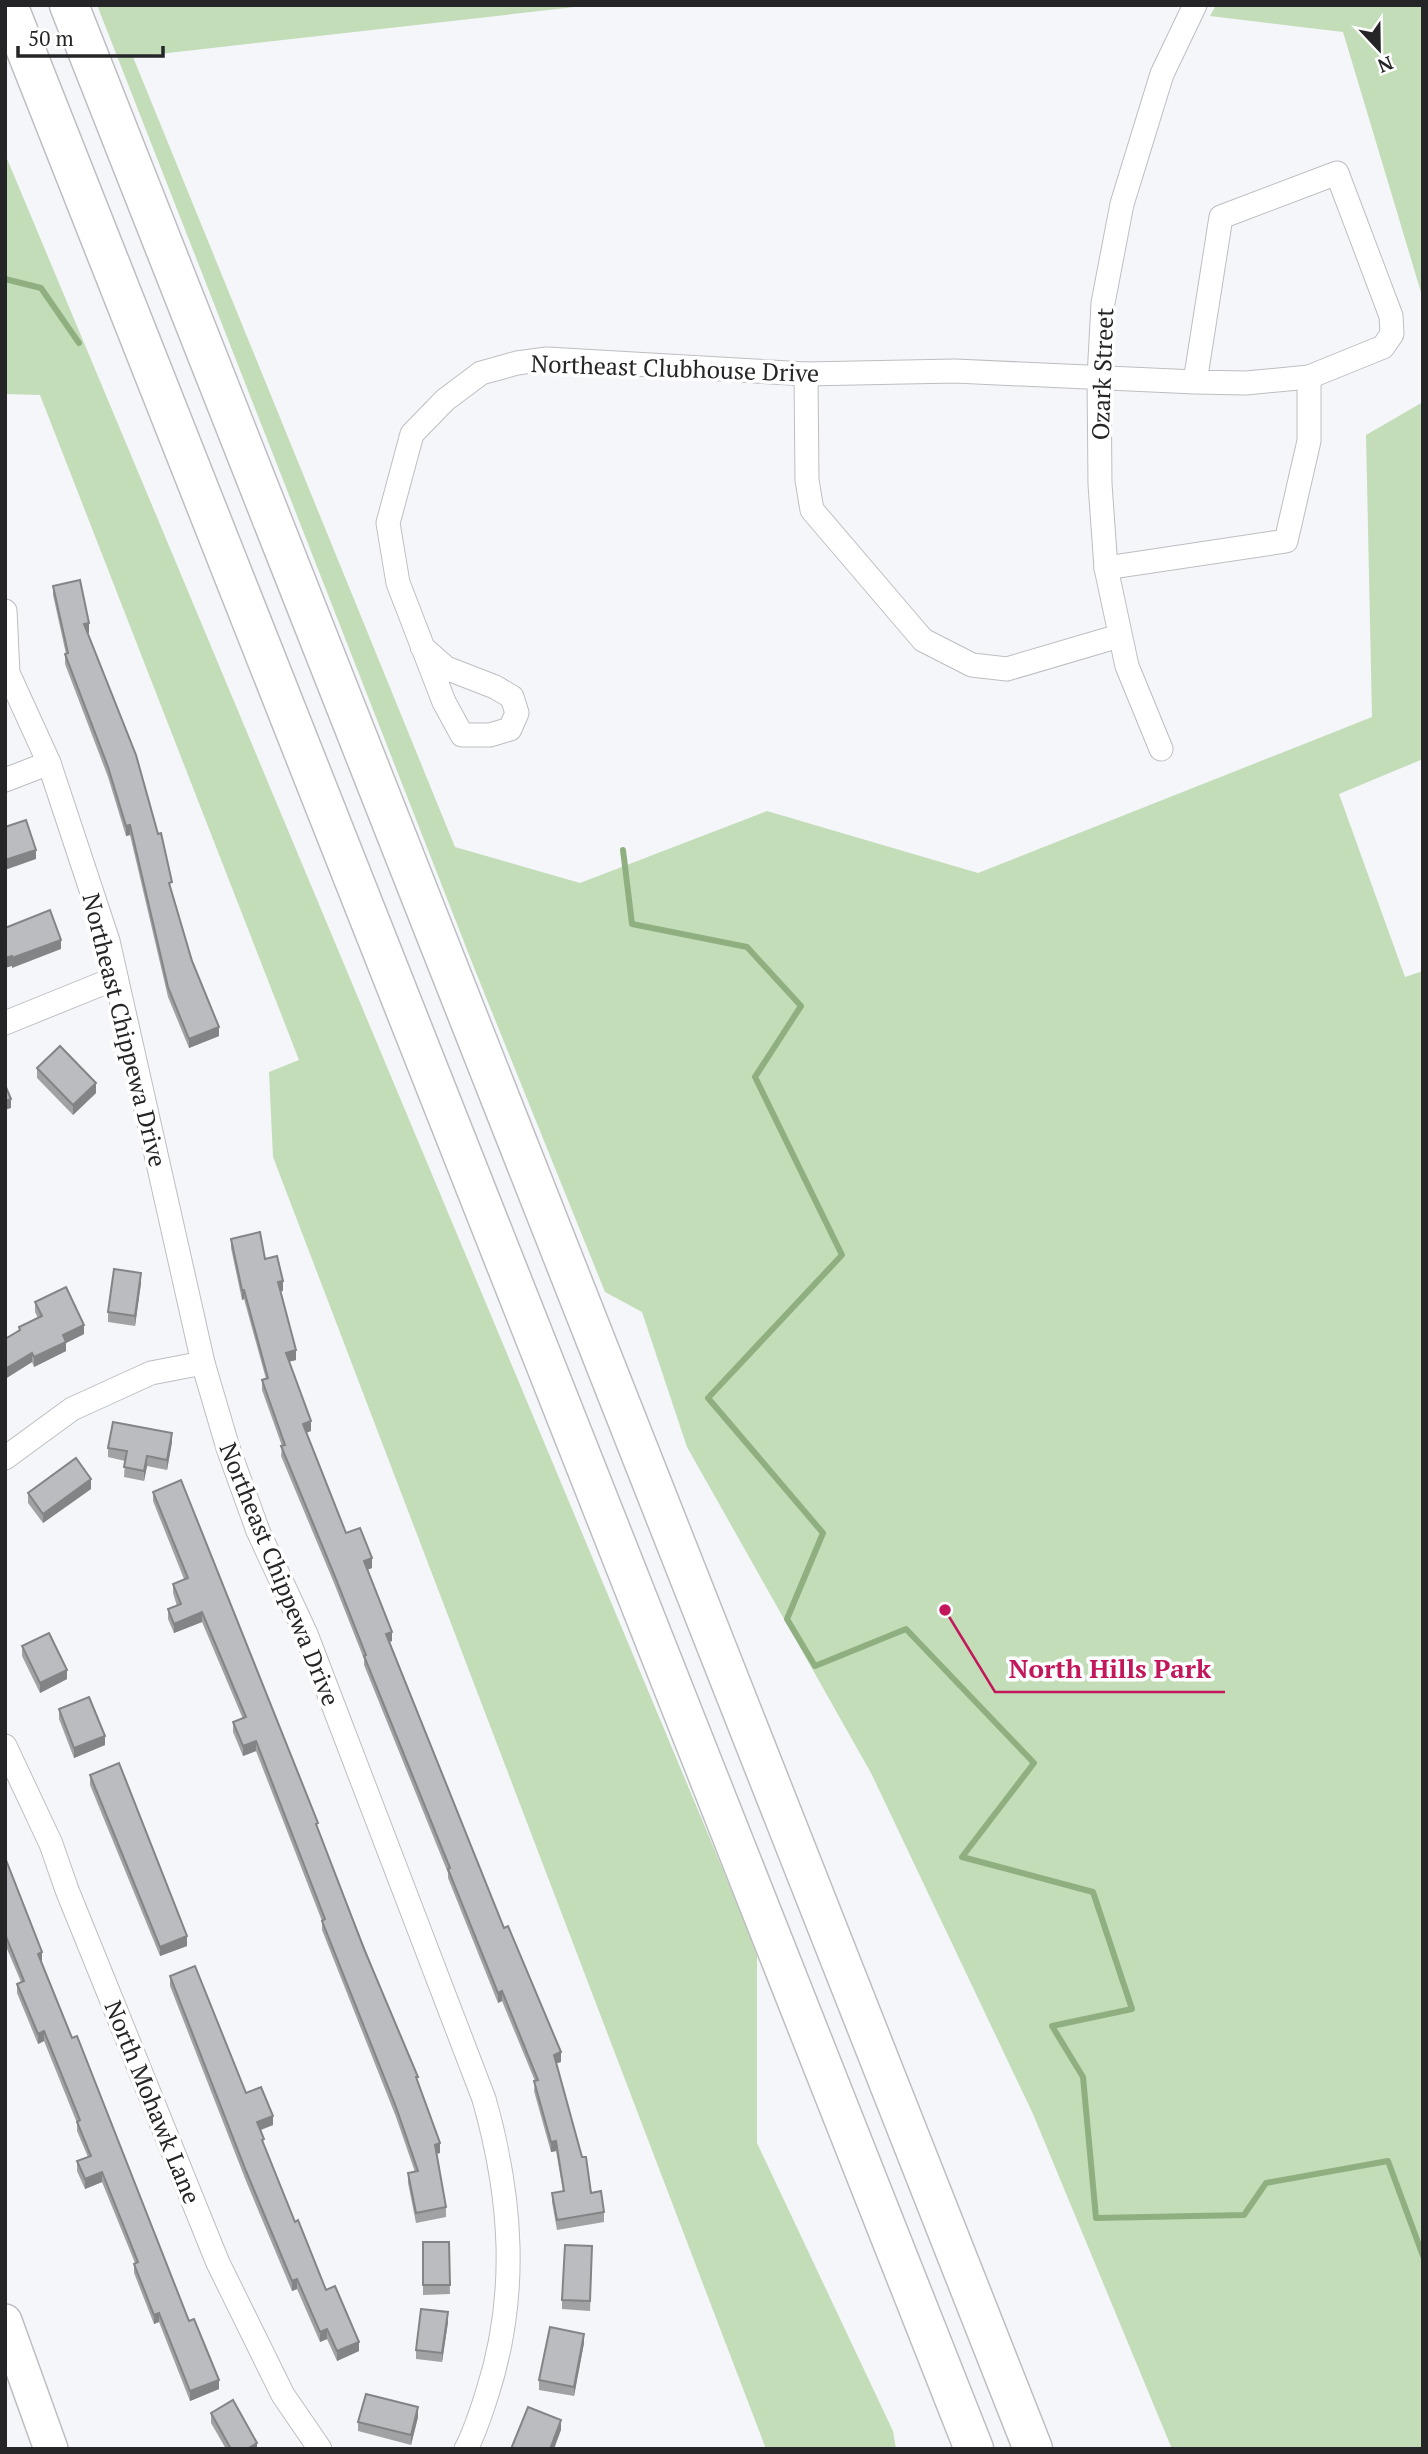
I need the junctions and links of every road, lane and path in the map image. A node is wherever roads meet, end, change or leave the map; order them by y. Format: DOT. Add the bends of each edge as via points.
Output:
graph roads {
  1 [pos="8,5"];
  2 [pos="69,5"];
  3 [pos="1195,5"];
  4 [pos="806,374"];
  5 [pos="1309,377"];
  6 [pos="1099,378"];
  7 [pos="1195,382"];
  8 [pos="1106,568"];
  9 [pos="5,611"];
  10 [pos="1119,636"];
  11 [pos="422,647"];
  12 [pos="1161,749"];
  13 [pos="49,763"];
  14 [pos="5,780"];
  15 [pos="116,978"];
  16 [pos="5,1023"];
  17 [pos="203,1363"];
  18 [pos="5,1458"];
  19 [pos="5,1746"];
  20 [pos="5,2321"];
  21 [pos="51,2449"];
  22 [pos="320,2449"];
  23 [pos="466,2449"];
  24 [pos="974,2449"];
  25 [pos="1033,2449"];
  1 -- 24 [label="highway"];
  2 -- 25 [label="highway"];
  3 -- 6 [label="street, Ozark Street" via="1162,74 1122,204 1103,303"];
  4 -- 6 [label="street, Northeast Clubhouse Drive" via="955,371"];
  4 -- 10 [label="street" via="807,480 812,510 923,640 972,665 1007,669"];
  4 -- 11 [label="street, Northeast Clubhouse Drive" via="547,359 481,373 445,400 412,434 388,523 398,583"];
  5 -- 7 [label="street, Northeast Clubhouse Drive"];
  5 -- 7 [label="street, Northeast Clubhouse Drive" via="1383,347 1392,334 1391,316 1337,173 1221,216"];
  5 -- 8 [label="street" via="1309,441 1286,541"];
  6 -- 7 [label="street, Northeast Clubhouse Drive"];
  6 -- 8 [label="street, Ozark Street"];
  8 -- 10 [label="street, Ozark Street"];
  9 -- 13 [label="street, Northeast Chippewa Drive" via="8,673"];
  10 -- 12 [label="street, Ozark Street"];
  13 -- 14 [label="street"];
  13 -- 15 [label="street, Northeast Chippewa Drive"];
  15 -- 16 [label="street"];
  15 -- 17 [label="street, Northeast Chippewa Drive"];
  17 -- 18 [label="street" via="151,1373 72,1409"];
  17 -- 23 [label="street, Northeast Chippewa Drive" via="258,1531 311,1647 484,2099 498,2147 508,2218 503,2329 492,2378"];
  19 -- 22 [label="street, North Mohawk Lane" via="51,1844 218,2263 283,2395"];
  20 -- 21 [label="main road"];
}
